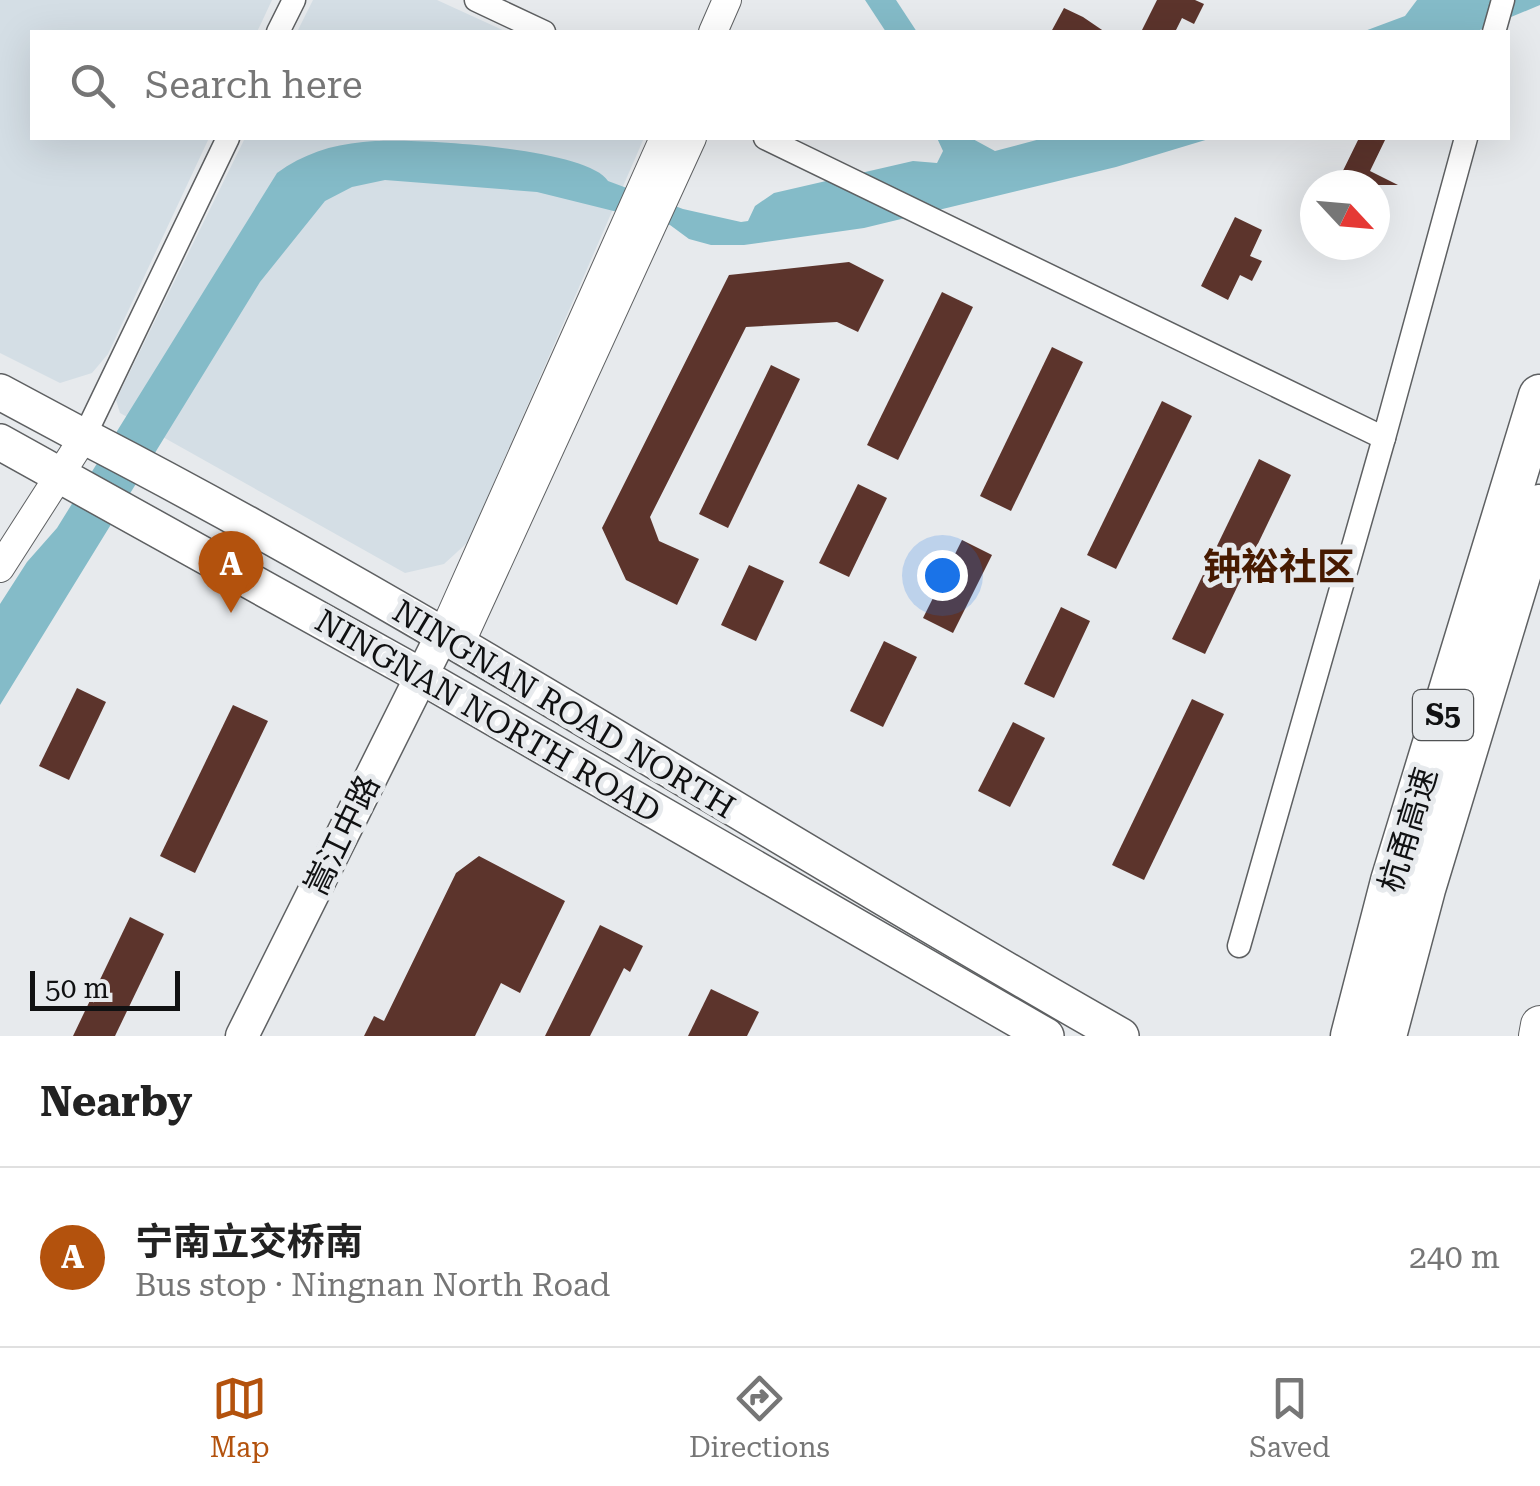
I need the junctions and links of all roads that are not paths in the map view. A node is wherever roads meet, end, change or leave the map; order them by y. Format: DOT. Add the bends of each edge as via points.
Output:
graph roads {
  1 [pos="294,0"];
  2 [pos="476,0"];
  3 [pos="727,0"];
  4 [pos="746,0"];
  5 [pos="1503,0"];
  6 [pos="279,30"];
  7 [pos="540,30"];
  8 [pos="713,30"];
  9 [pos="733,30"];
  10 [pos="1495,30"];
  11 [pos="227,140"];
  12 [pos="691,140"];
  13 [pos="768,140"];
  14 [pos="1465,140"];
  15 [pos="659,148"];
  16 [pos="0,392"];
  17 [pos="1540,396"];
  18 [pos="88,438"];
  19 [pos="1384,438"];
  20 [pos="0,442"];
  21 [pos="63,476"];
  22 [pos="1540,506"];
  23 [pos="0,568"];
  24 [pos="451,638"];
  25 [pos="430,681"];
  26 [pos="1239,946"];
  27 [pos="1540,1025"];
  28 [pos="1113,1031"];
  29 [pos="242,1036"];
  30 [pos="264,1036"];
  31 [pos="1046,1036"];
  32 [pos="1352,1036"];
  33 [pos="1385,1036"];
  34 [pos="1538,1036"];
  1 -- 6 [label="street"];
  2 -- 7 [label="street"];
  3 -- 8 [label="street"];
  4 -- 9 [label="street"];
  5 -- 10 [label="street"];
  11 -- 18 [label="street"];
  12 -- 24 [label="street"];
  13 -- 19 [label="street"];
  14 -- 19 [label="street"];
  15 -- 24 [label="street"];
  16 -- 18 [label="main road, NINGNAN ROAD NORTH"];
  17 -- 32 [label="highway, 杭甬高速 / S5"];
  18 -- 21 [label="street"];
  18 -- 24 [label="main road, NINGNAN ROAD NORTH"];
  19 -- 26 [label="street"];
  20 -- 21 [label="main road"];
  21 -- 23 [label="street"];
  21 -- 25 [label="main road, NINGNAN NORTH ROAD"];
  22 -- 33 [label="highway, 杭甬高速 / S5"];
  24 -- 25 [label="main road, 嵩江中路"];
  24 -- 28 [label="main road, NINGNAN ROAD NORTH" via="874,896"];
  25 -- 29 [label="main road, 嵩江中路"];
  25 -- 30 [label="main road, 嵩江中路"];
  25 -- 31 [label="main road, NINGNAN NORTH ROAD"];
  27 -- 34 [label="highway"];
}
